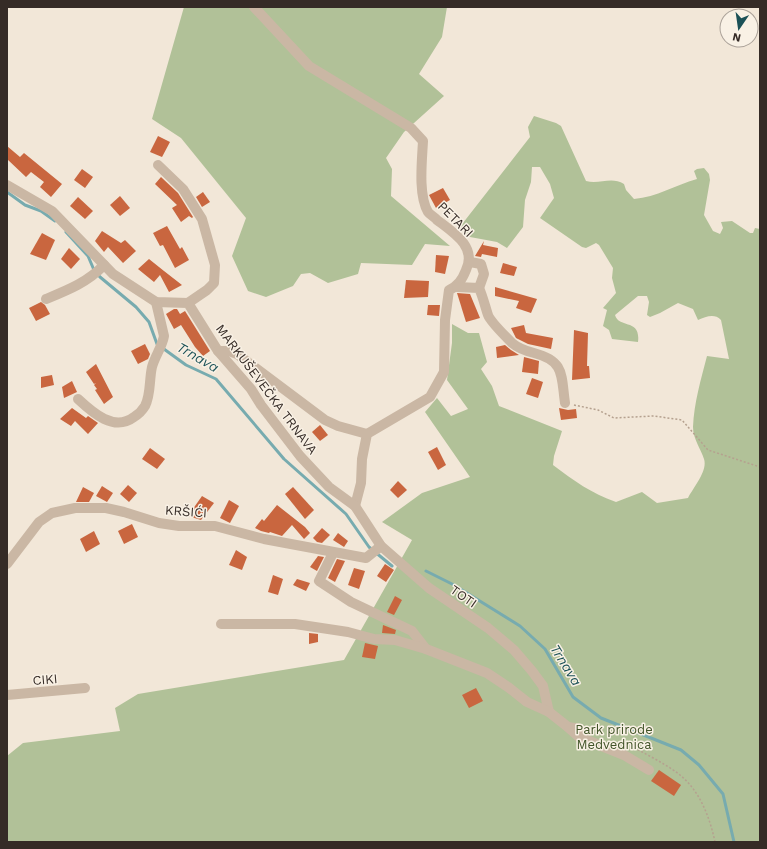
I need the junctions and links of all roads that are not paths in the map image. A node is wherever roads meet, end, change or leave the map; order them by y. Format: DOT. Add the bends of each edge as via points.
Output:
graph roads {
  1 [pos="254,7"];
  2 [pos="158,165"];
  3 [pos="7,185"];
  4 [pos="470,262"];
  5 [pos="99,270"];
  6 [pos="457,287"];
  7 [pos="479,288"];
  8 [pos="46,299"];
  9 [pos="156,302"];
  10 [pos="188,304"];
  11 [pos="218,351"];
  12 [pos="78,399"];
  13 [pos="564,403"];
  14 [pos="367,434"];
  15 [pos="355,506"];
  16 [pos="376,550"];
  17 [pos="333,553"];
  18 [pos="7,564"];
  19 [pos="221,624"];
  20 [pos="426,649"];
  21 [pos="85,688"];
  22 [pos="7,694"];
  23 [pos="549,712"];
  24 [pos="568,727"];
  25 [pos="580,730"];
  26 [pos="649,770"];
  1 -- 4 [label="street, PETARI" via="309,66 411,128 422,142 422,190 428,212 455,233 469,252"];
  2 -- 10 [label="street" via="183,189 199,214 215,265 214,283"];
  3 -- 5 [label="street" via="52,211"];
  4 -- 6 [label="street"];
  4 -- 7 [label="street" via="481,264 484,274"];
  5 -- 8 [label="street" via="71,289"];
  5 -- 9 [label="street" via="114,274"];
  6 -- 7 [label="street"];
  6 -- 14 [label="street" via="449,290 445,320 444,372 430,398"];
  7 -- 13 [label="street" via="488,316 512,343 554,361 560,370"];
  9 -- 10 [label="street"];
  9 -- 12 [label="street" via="164,336 152,367 146,405 141,412 121,423 107,420"];
  10 -- 11 [label="street, MARKUŠEVEČKA TRNAVA"];
  11 -- 14 [label="street" via="237,354 325,420"];
  11 -- 15 [label="street, MARKUŠEVEČKA TRNAVA" via="251,389 300,456 329,487"];
  14 -- 15 [label="street" via="361,483"];
  15 -- 16 [label="street, TOTI"];
  16 -- 17 [label="street, KRŠIĆI" via="366,558"];
  16 -- 23 [label="street, TOTI" via="488,628 514,650 543,686"];
  17 -- 18 [label="street, KRŠIĆI" via="215,526 179,526 106,508 75,508 52,513 39,522"];
  17 -- 20 [label="street" via="319,581 351,602 412,631"];
  19 -- 20 [label="street" via="295,624 348,632 374,639 395,640"];
  20 -- 23 [label="street" via="487,673 527,702"];
  21 -- 22 [label="street, CIKI"];
  23 -- 24 [label="street"];
  24 -- 25 [label="street"];
  24 -- 26 [label="street" via="580,737 624,755"];
}
